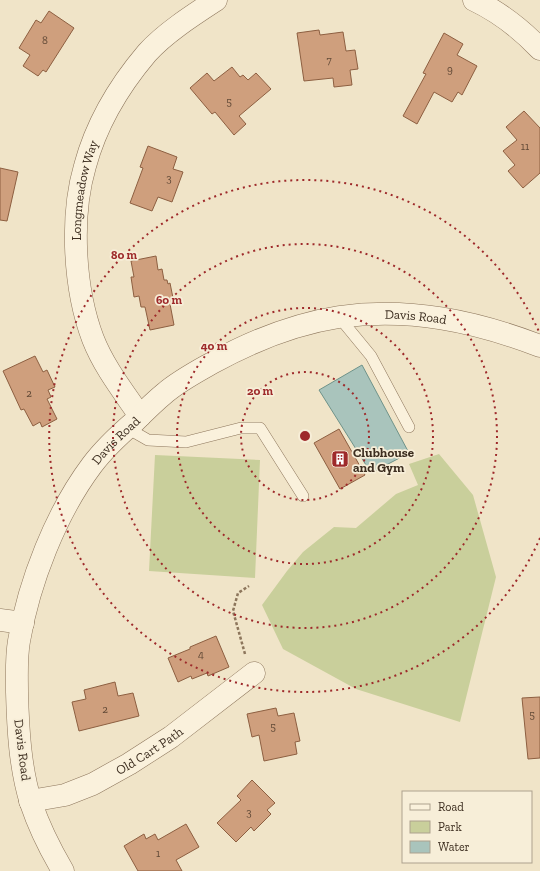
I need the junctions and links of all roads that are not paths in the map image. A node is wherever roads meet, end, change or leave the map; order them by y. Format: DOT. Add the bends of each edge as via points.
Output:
graph roads {
  1 [pos="216,0"];
  2 [pos="474,0"];
  3 [pos="540,49"];
  4 [pos="339,317"];
  5 [pos="540,346"];
  6 [pos="134,422"];
  7 [pos="409,427"];
  8 [pos="303,496"];
  9 [pos="0,620"];
  10 [pos="23,623"];
  11 [pos="254,673"];
  12 [pos="30,801"];
  13 [pos="62,871"];
  1 -- 6 [label="street, Longmeadow Way" via="178,25 147,53 120,89 97,130 84,167 75,239 78,280 93,339"];
  2 -- 3 [label="street" via="492,9"];
  4 -- 5 [label="street, Davis Road" via="372,314 441,317 508,334"];
  4 -- 6 [label="street, Davis Road" via="296,327 228,354 166,392"];
  4 -- 7 [label="lane" via="371,356"];
  6 -- 8 [label="lane" via="148,440 186,442 241,428 260,428"];
  6 -- 10 [label="street, Davis Road" via="92,465 72,497 40,563"];
  9 -- 10 [label="street"];
  10 -- 12 [label="street, Davis Road" via="19,644 19,739"];
  11 -- 12 [label="street, Old Cart Path" via="171,736 123,767 86,787"];
  12 -- 13 [label="street, Davis Road" via="39,826"];
}
